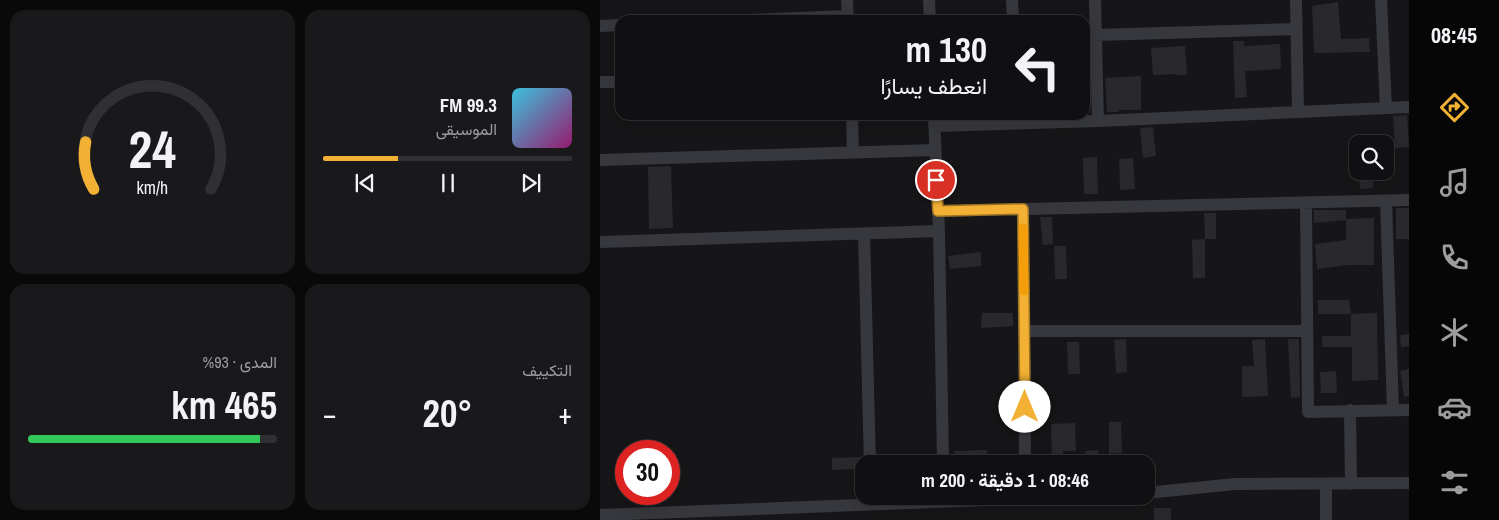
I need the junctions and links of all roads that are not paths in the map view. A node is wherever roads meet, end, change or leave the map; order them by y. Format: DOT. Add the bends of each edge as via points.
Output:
graph roads {
  1 [pos="848,0"];
  2 [pos="929,0"];
  3 [pos="1012,0"];
  4 [pos="1095,0"];
  5 [pos="1296,0"];
  6 [pos="1382,0"];
  7 [pos="848,15"];
  8 [pos="930,15"];
  9 [pos="1013,15"];
  10 [pos="615,25"];
  11 [pos="600,26"];
  12 [pos="1296,29"];
  13 [pos="1096,35"];
  14 [pos="600,82"];
  15 [pos="615,82"];
  16 [pos="1409,107"];
  17 [pos="1386,108"];
  18 [pos="1298,112"];
  19 [pos="852,120"];
  20 [pos="934,120"];
  21 [pos="1044,120"];
  22 [pos="1098,122"];
  23 [pos="935,150"];
  24 [pos="853,152"];
  25 [pos="600,160"];
  26 [pos="1409,200"];
  27 [pos="1386,201"];
  28 [pos="1306,203"];
  29 [pos="1023,209"];
  30 [pos="938,211"];
  31 [pos="938,231"];
  32 [pos="864,234"];
  33 [pos="600,242"];
  34 [pos="1024,331"];
  35 [pos="1307,331"];
  36 [pos="1350,410"];
  37 [pos="1392,410"];
  38 [pos="1409,410"];
  39 [pos="870,455"];
  40 [pos="943,455"];
  41 [pos="1025,455"];
  42 [pos="1409,483"];
  43 [pos="1326,484"];
  44 [pos="1351,484"];
  45 [pos="1155,492"];
  46 [pos="855,501"];
  47 [pos="600,515"];
  48 [pos="1326,520"];
  1 -- 7 [label="street"];
  2 -- 8 [label="street"];
  3 -- 9 [label="street"];
  4 -- 13 [label="street"];
  5 -- 12 [label="street"];
  6 -- 17 [label="street"];
  10 -- 11 [label="street"];
  12 -- 13 [label="street"];
  12 -- 18 [label="street"];
  13 -- 22 [label="street"];
  14 -- 15 [label="street"];
  16 -- 17 [label="street"];
  17 -- 18 [label="street"];
  18 -- 22 [label="street"];
  19 -- 24 [label="street"];
  20 -- 23 [label="street"];
  21 -- 22 [label="street"];
  23 -- 24 [label="street"];
  23 -- 30 [label="street"];
  24 -- 25 [label="street"];
  26 -- 27 [label="street"];
  27 -- 28 [label="street"];
  27 -- 37 [label="street"];
  28 -- 29 [label="street"];
  28 -- 35 [label="street"];
  29 -- 30 [label="street"];
  29 -- 34 [label="street"];
  30 -- 31 [label="street"];
  31 -- 32 [label="street"];
  31 -- 40 [label="street"];
  32 -- 33 [label="street"];
  32 -- 39 [label="street"];
  34 -- 35 [label="street"];
  34 -- 41 [label="street"];
  35 -- 36 [label="street" via="1308,412"];
  36 -- 37 [label="street"];
  36 -- 44 [label="street"];
  37 -- 38 [label="street"];
  42 -- 44 [label="street"];
  43 -- 44 [label="street"];
  43 -- 45 [label="street" via="1235,484"];
  43 -- 48 [label="street"];
  46 -- 47 [label="street"];
}
